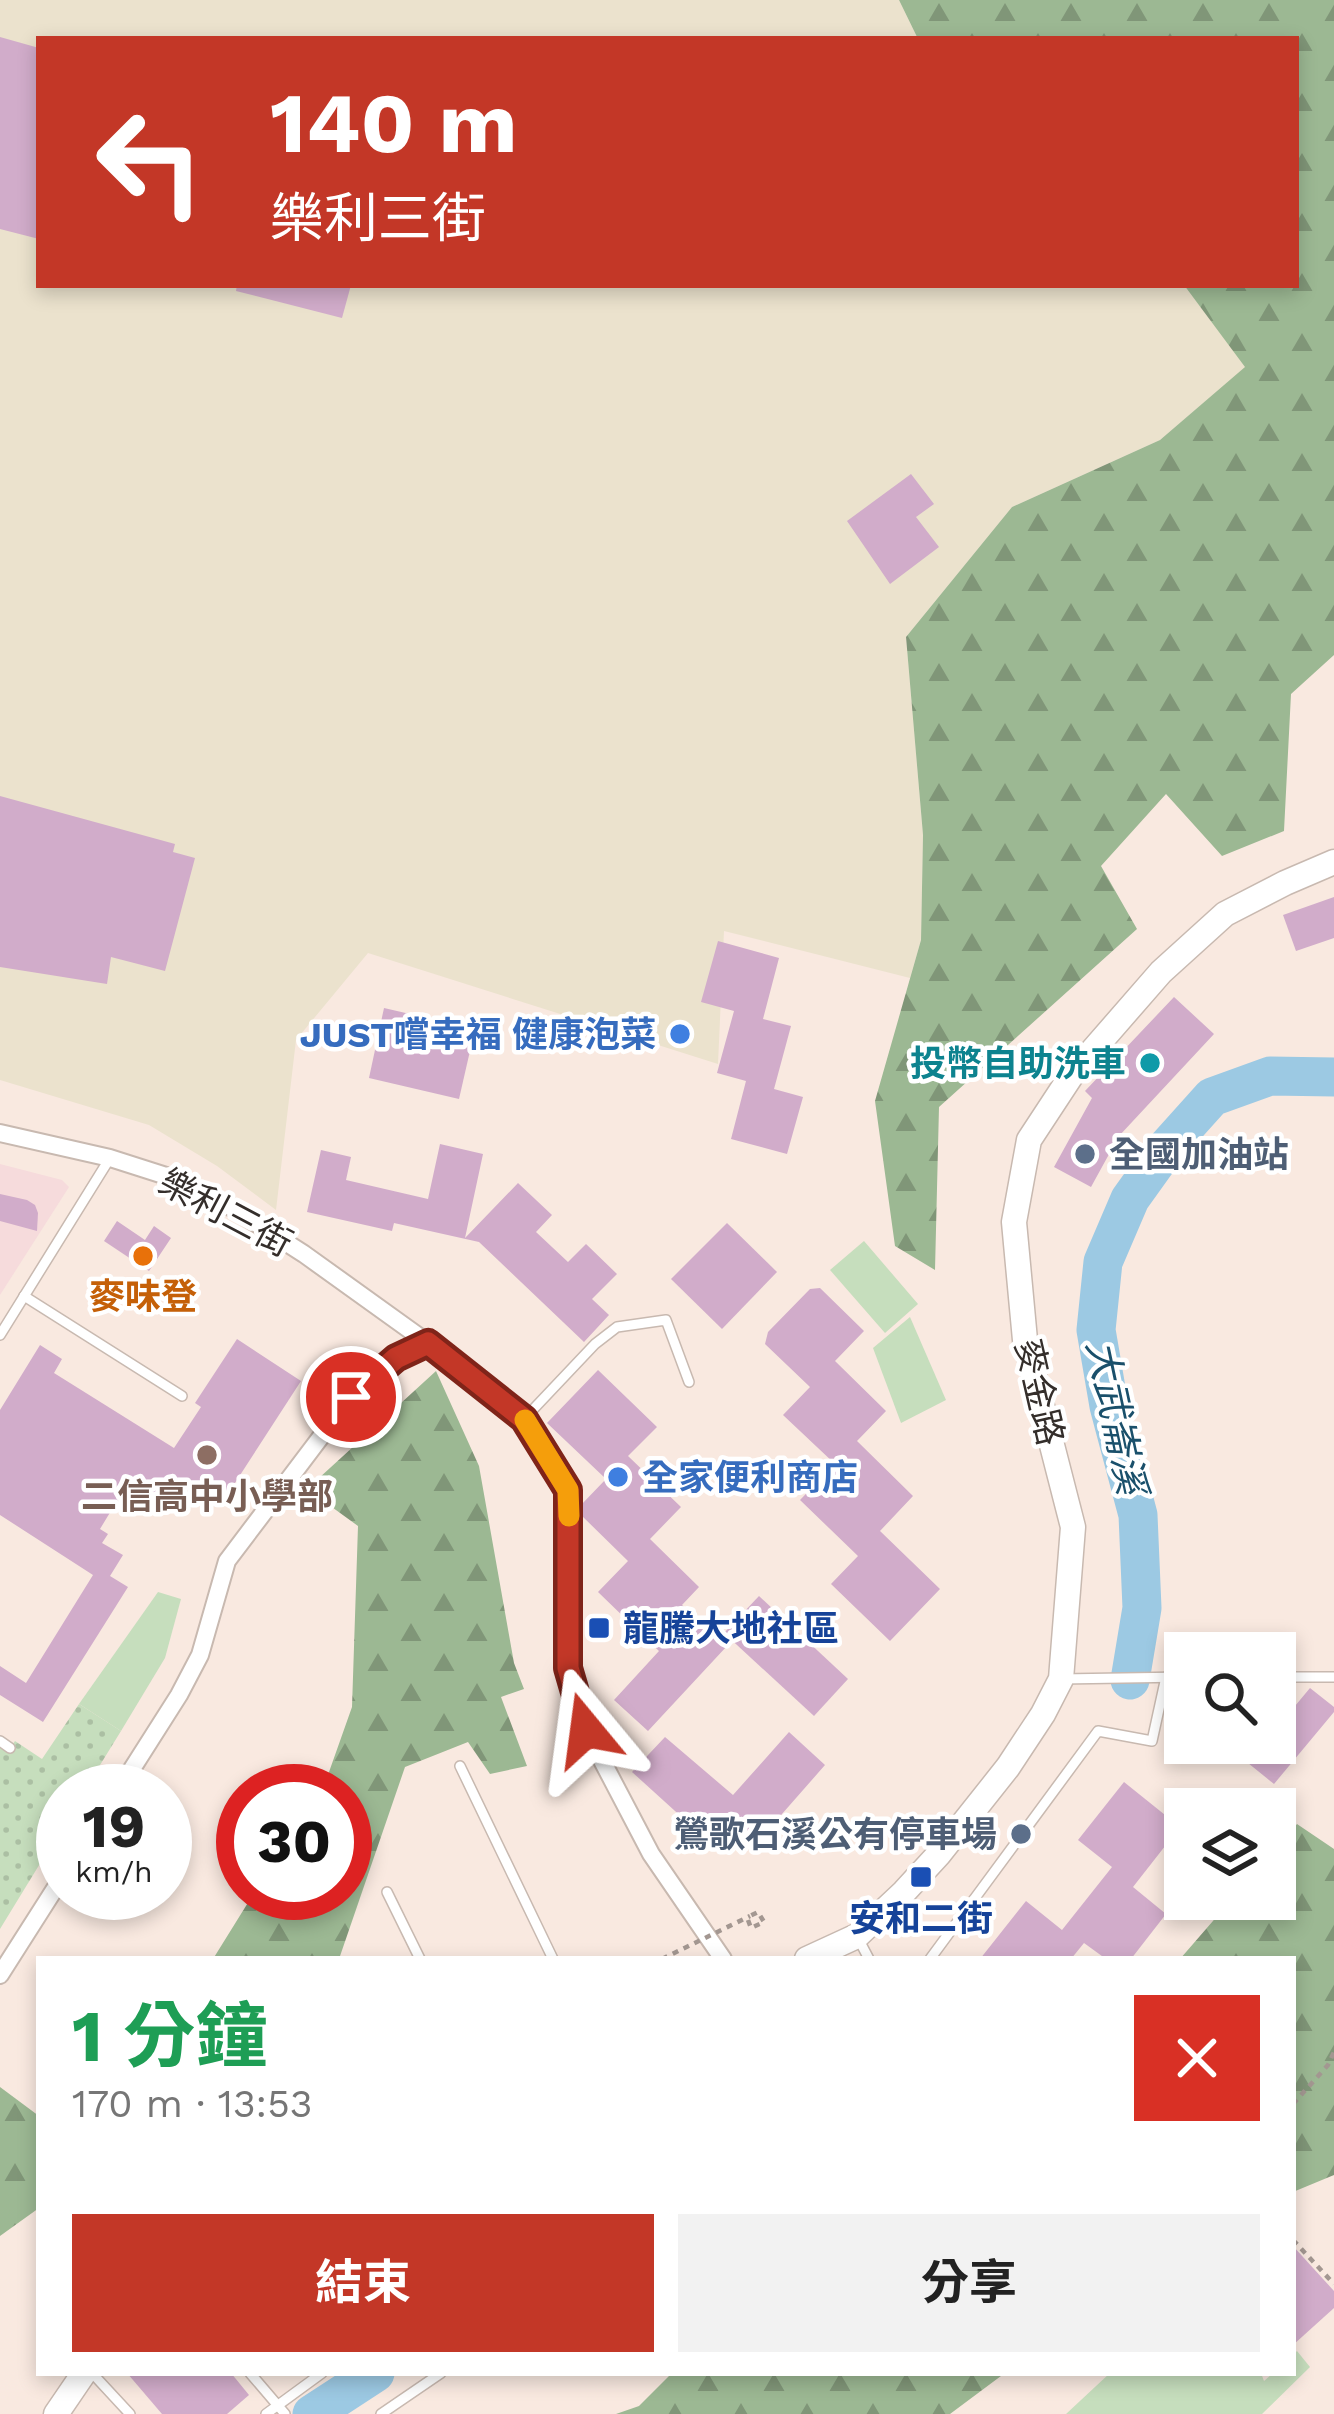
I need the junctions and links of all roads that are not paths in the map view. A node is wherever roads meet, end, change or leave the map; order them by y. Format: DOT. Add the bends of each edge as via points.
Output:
graph roads {
  1 [pos="1334,862"];
  2 [pos="0,1133"];
  3 [pos="110,1158"];
  4 [pos="24,1297"];
  5 [pos="0,1335"];
  6 [pos="428,1343"];
  7 [pos="689,1382"];
  8 [pos="182,1396"];
  9 [pos="524,1419"];
  10 [pos="1164,1677"];
  11 [pos="1296,1677"];
  12 [pos="1334,1677"];
  13 [pos="1072,1679"];
  14 [pos="1164,1686"];
  15 [pos="135,1764"];
  16 [pos="460,1766"];
  17 [pos="387,1892"];
  18 [pos="36,1918"];
  19 [pos="857,1936"];
  20 [pos="419,1956"];
  21 [pos="552,1956"];
  22 [pos="721,1956"];
  23 [pos="814,1956"];
  24 [pos="867,1956"];
  25 [pos="932,1956"];
  26 [pos="0,1975"];
  27 [pos="86,2376"];
  28 [pos="91,2376"];
  29 [pos="253,2376"];
  30 [pos="319,2376"];
  31 [pos="437,2376"];
  32 [pos="281,2410"];
  33 [pos="56,2414"];
  34 [pos="130,2414"];
  35 [pos="266,2414"];
  36 [pos="381,2414"];
  1 -- 13 [label="street, 麥金路" via="1225,914 1160,972 1073,1072 1029,1140 1014,1222 1025,1340 1073,1527"];
  2 -- 3 [label="street, 樂利三街"];
  3 -- 4 [label="lane"];
  3 -- 6 [label="street, 樂利三街" via="229,1206"];
  4 -- 5 [label="lane"];
  4 -- 8 [label="lane"];
  6 -- 9 [label="street, 樂利三街"];
  6 -- 15 [label="street" via="396,1358 351,1397 227,1561 200,1655"];
  7 -- 9 [label="lane" via="666,1320 617,1327"];
  9 -- 22 [label="street, 樂利三街" via="568,1490 568,1668 586,1730 651,1854"];
  10 -- 13 [label="lane"];
  11 -- 12 [label="lane"];
  13 -- 19 [label="street, 麥金路" via="939,1854"];
  14 -- 25 [label="lane" via="1152,1741 1098,1732"];
  16 -- 21 [label="lane"];
  17 -- 20 [label="lane"];
  18 -- 26 [label="street"];
  19 -- 23 [label="street, 麥金路"];
  19 -- 24 [label="lane"];
  27 -- 33 [label="street"];
  28 -- 34 [label="lane"];
  29 -- 32 [label="lane"];
  30 -- 32 [label="lane"];
  31 -- 36 [label="lane"];
  32 -- 35 [label="lane"];
}
